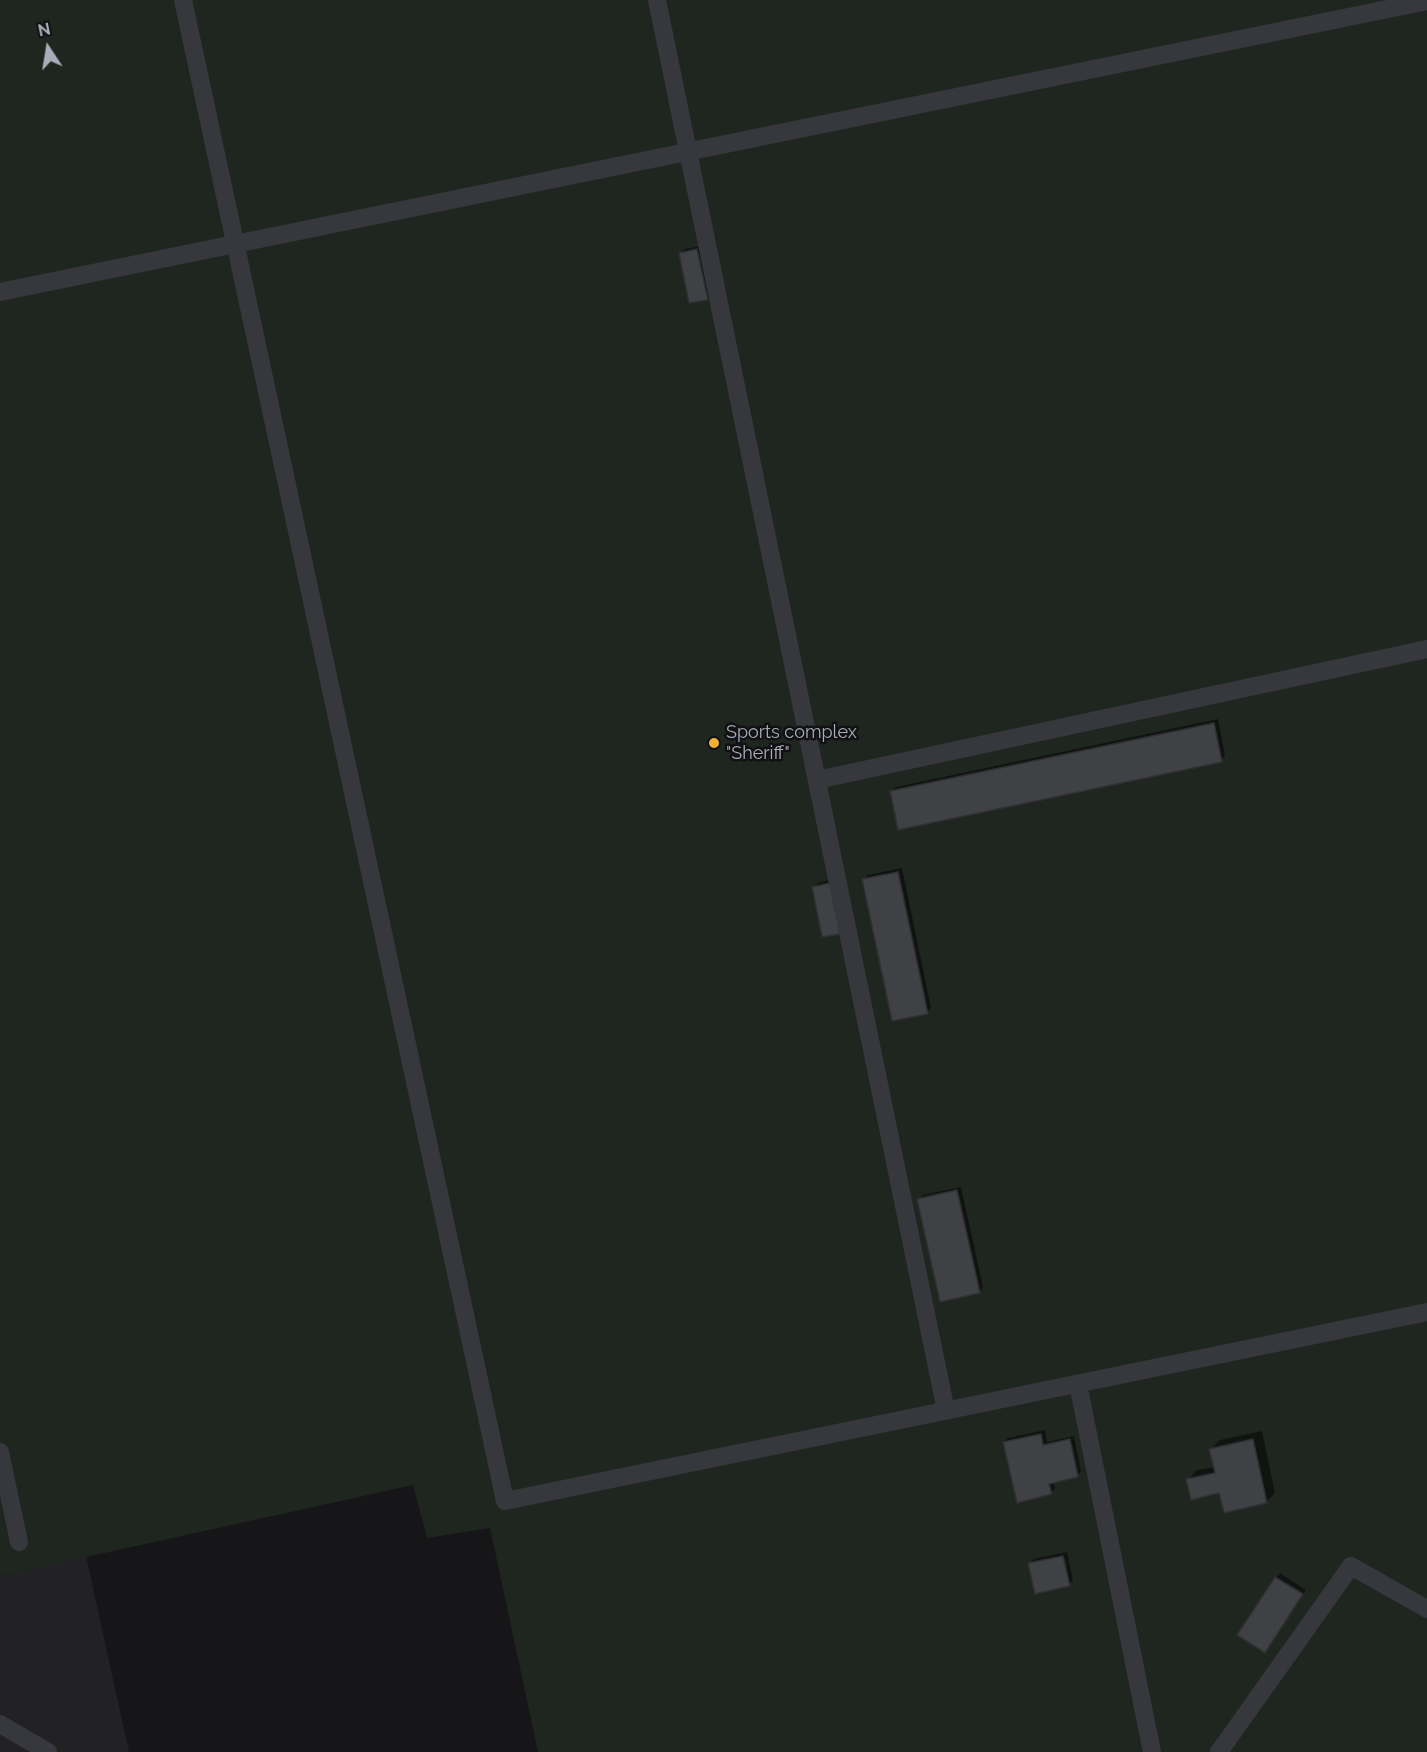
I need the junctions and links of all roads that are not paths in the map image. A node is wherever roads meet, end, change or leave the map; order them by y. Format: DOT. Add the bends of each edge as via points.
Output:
graph roads {
  1 [pos="183,0"];
  2 [pos="657,0"];
  3 [pos="1427,1"];
  4 [pos="688,152"];
  5 [pos="236,244"];
  6 [pos="0,292"];
  7 [pos="1427,650"];
  8 [pos="816,780"];
  9 [pos="1427,1312"];
  10 [pos="1078,1384"];
  11 [pos="946,1411"];
  12 [pos="0,1452"];
  13 [pos="19,1542"];
  14 [pos="1427,1609"];
  15 [pos="0,1724"];
  16 [pos="48,1752"];
  17 [pos="1152,1752"];
  18 [pos="1219,1752"];
  1 -- 5 [label="lane"];
  2 -- 4 [label="lane"];
  3 -- 4 [label="lane"];
  4 -- 5 [label="lane"];
  4 -- 8 [label="lane"];
  5 -- 6 [label="lane"];
  5 -- 11 [label="lane" via="505,1501"];
  7 -- 8 [label="lane"];
  8 -- 11 [label="lane"];
  9 -- 10 [label="lane"];
  10 -- 11 [label="lane"];
  10 -- 17 [label="lane"];
  12 -- 13 [label="lane"];
  14 -- 18 [label="lane" via="1351,1566"];
  15 -- 16 [label="lane"];
}
